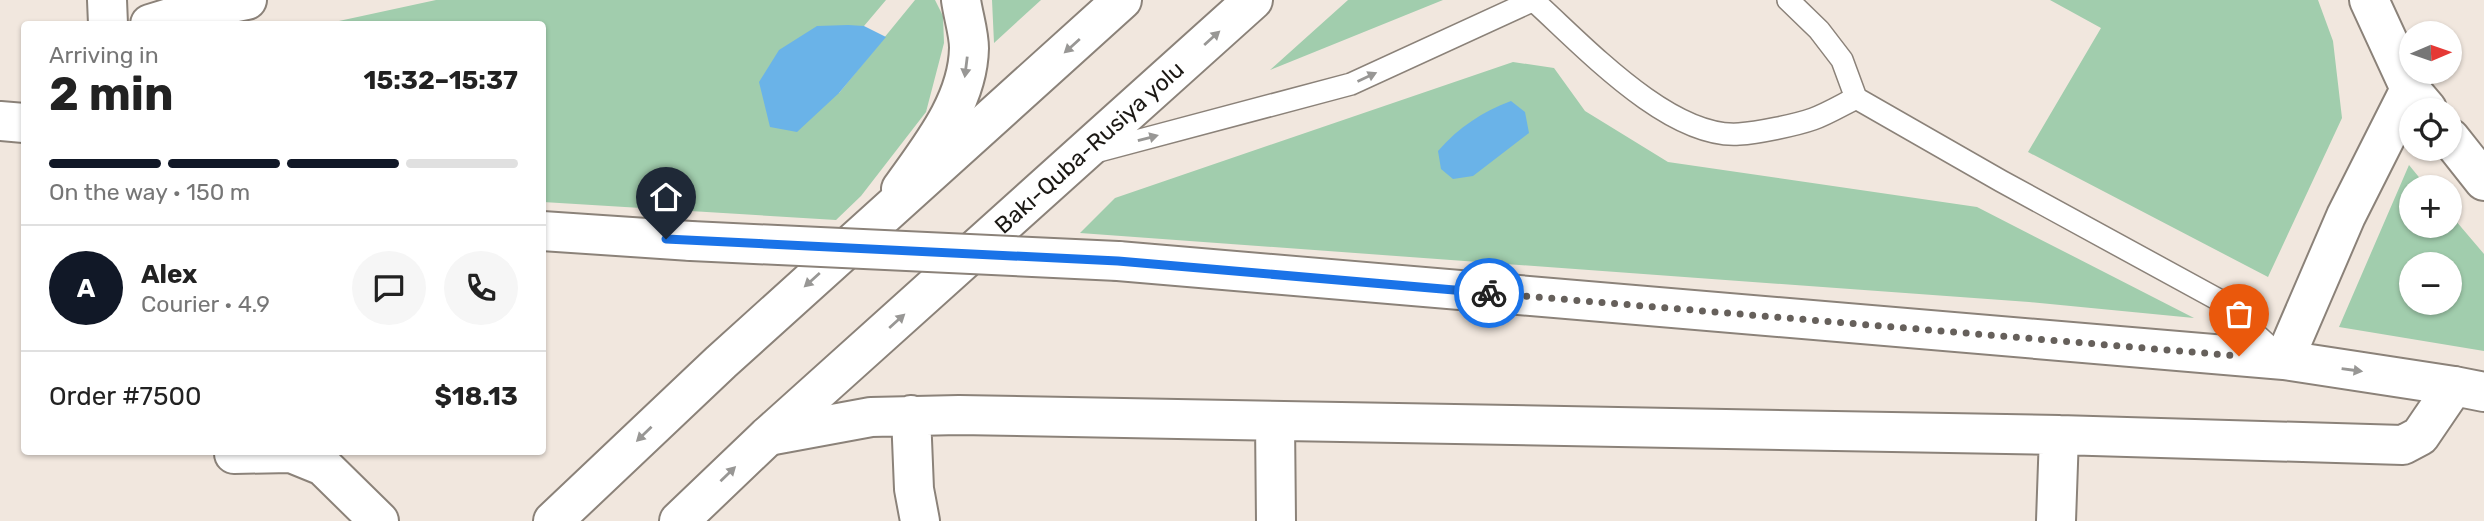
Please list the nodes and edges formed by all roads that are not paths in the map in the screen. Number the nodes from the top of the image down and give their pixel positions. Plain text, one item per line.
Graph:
1 (107, 0) edge
2 (247, 0) edge
3 (961, 0) edge
4 (1122, 0) edge
5 (1253, 0) edge
6 (1534, 0) edge
7 (1788, 0) edge
8 (2369, 0) edge
9 (108, 21) edge
10 (160, 21) edge
11 (1856, 97) junction
12 (2418, 98) edge
13 (0, 121) edge
14 (21, 123) edge
15 (2399, 131) edge
16 (2462, 153) edge
17 (1082, 155) junction
18 (2484, 181) edge
19 (877, 222) junction
20 (546, 231) edge
21 (2284, 360) junction
22 (2469, 389) edge
23 (911, 415) junction
24 (1275, 422) junction
25 (2059, 435) junction
26 (768, 436) junction
27 (296, 455) edge
28 (379, 521) edge
29 (553, 521) edge
30 (679, 521) edge
31 (920, 521) edge
32 (1276, 521) edge
33 (2056, 521) edge

1 - 9 main road
2 - 10 main road
3 -> 19 main road
4 -> 19 main road
17 -> 5 main road, Bakı-Quba-Rusiya yolu
6 - 11 lane
17 -> 6 lane
7 - 11 lane
8 - 12 main road
11 - 21 lane
13 - 14 main road
15 - 21 main road
16 - 18 main road
26 -> 17 main road, Bakı-Quba-Rusiya yolu
19 -> 29 main road
20 - 21 main road, bridge
21 -> 22 main road
22 - 25 main road
23 - 24 main road
23 - 26 main road
23 - 31 main road
24 - 25 main road
24 - 32 main road
25 - 33 main road
30 -> 26 main road, Bakı-Quba-Rusiya yolu
27 - 28 main road

